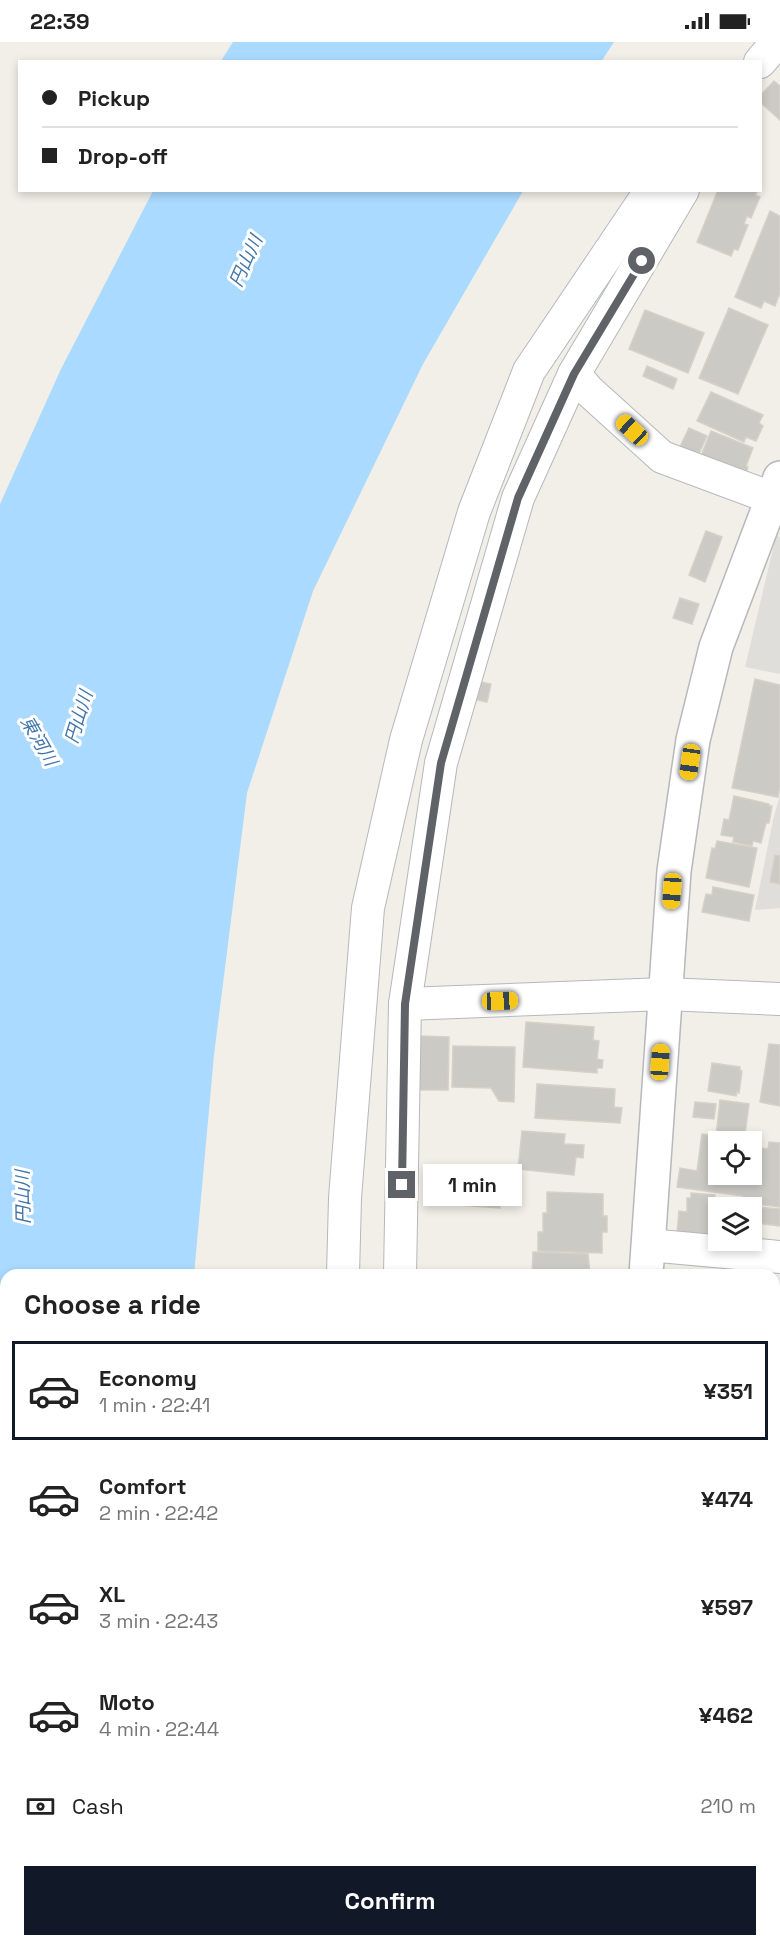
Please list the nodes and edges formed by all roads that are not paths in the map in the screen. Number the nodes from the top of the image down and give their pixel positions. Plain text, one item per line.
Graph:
1 (777, 42) edge
2 (762, 60) edge
3 (650, 192) edge
4 (682, 192) edge
5 (574, 374) junction
6 (776, 488) edge
7 (665, 994) junction
8 (780, 999) edge
9 (405, 1004) junction
10 (780, 1257) edge
11 (647, 1260) edge
12 (343, 1269) edge
13 (400, 1269) edge

1 - 2 street
3 - 12 street
4 - 5 street
5 - 6 street
5 - 9 street
6 - 7 street
7 - 8 street
7 - 9 street
7 - 11 street
9 - 13 street
10 - 11 street

